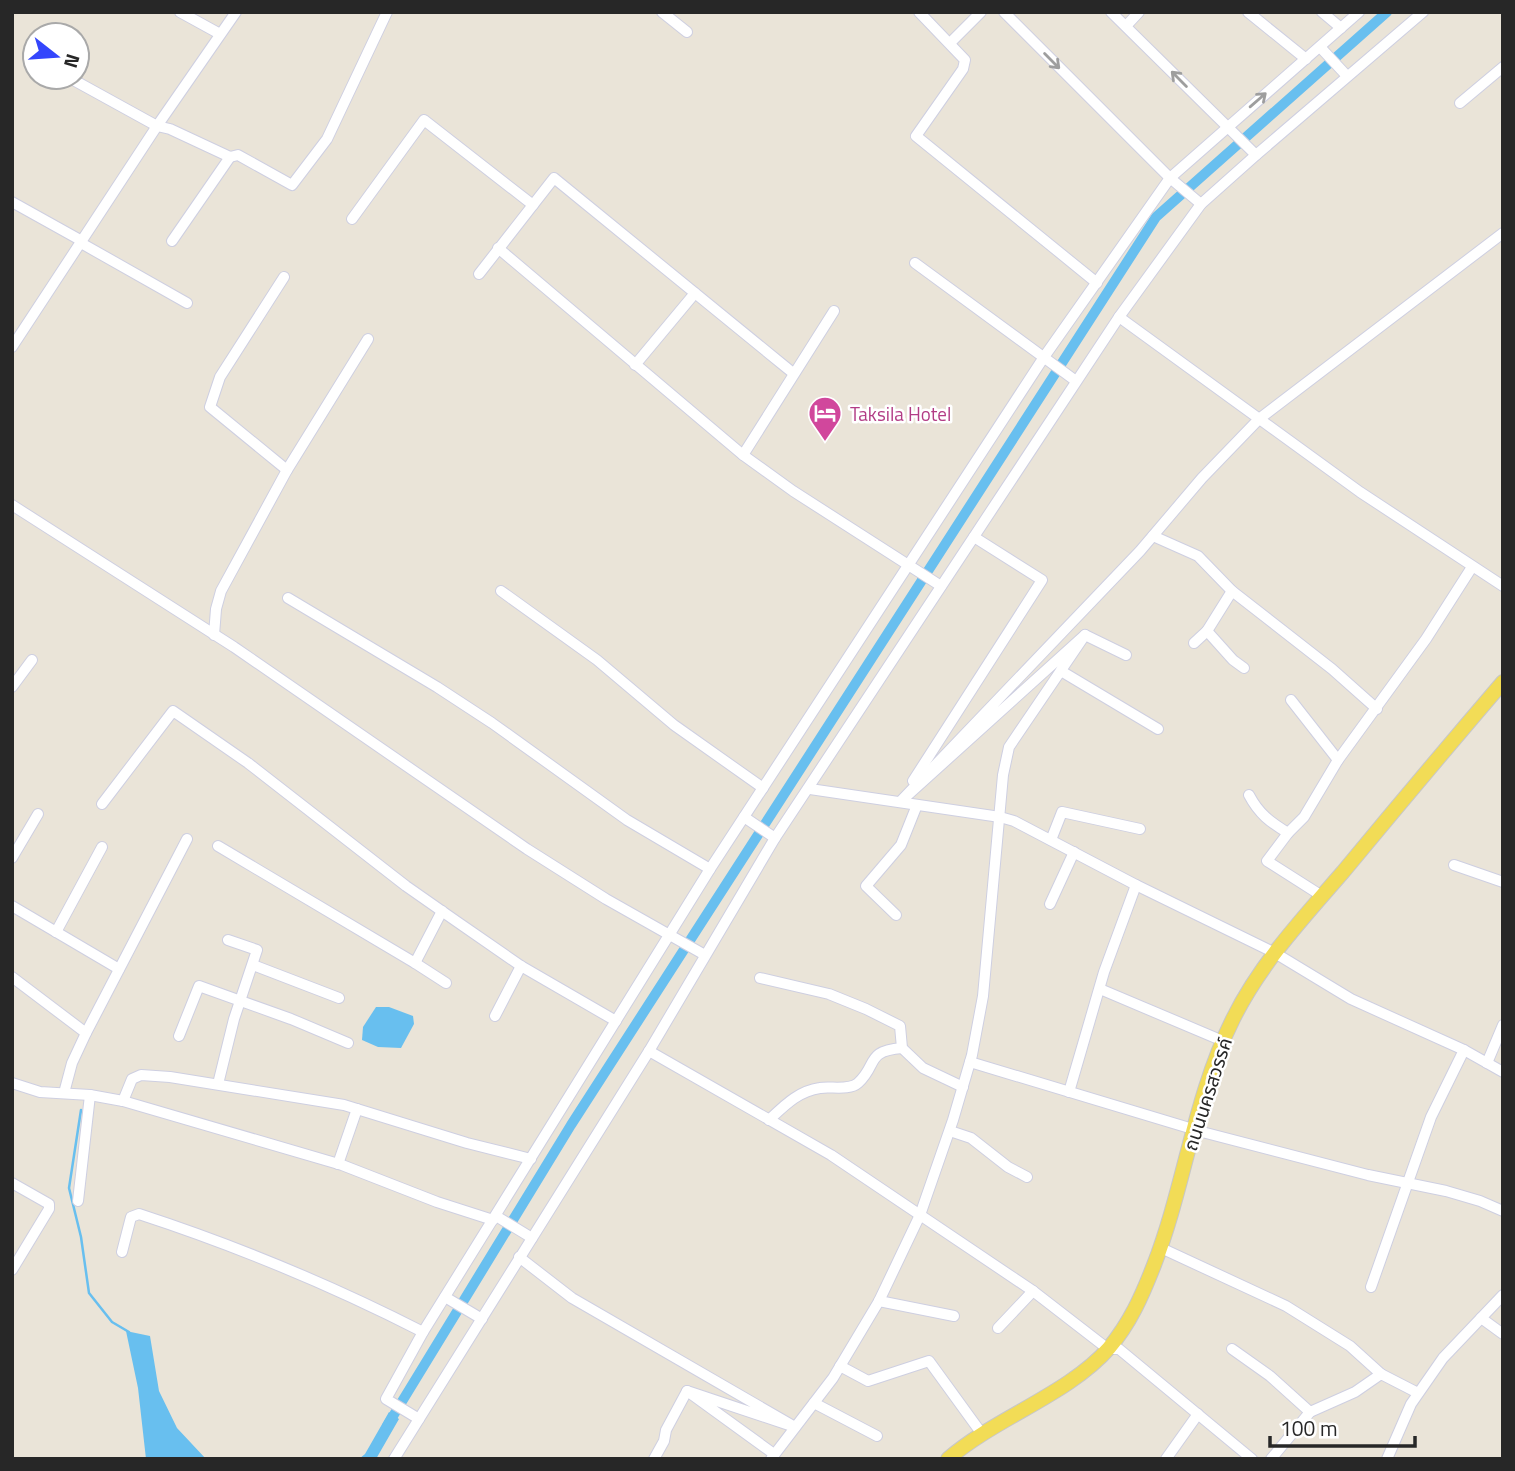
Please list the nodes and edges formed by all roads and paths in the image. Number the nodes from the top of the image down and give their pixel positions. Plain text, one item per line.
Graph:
1 (180, 12) edge
2 (236, 12) edge
3 (387, 12) edge
4 (662, 12) edge
5 (919, 12) edge
6 (981, 12) edge
7 (1004, 12) edge
8 (1111, 12) edge
9 (1139, 12) edge
10 (1248, 12) edge
11 (1322, 12) edge
12 (1359, 12) edge
13 (1423, 12) edge
14 (1126, 26) junction
15 (1341, 28) junction
16 (687, 32) dead end
17 (220, 34) junction
18 (950, 43) junction
19 (1320, 47) junction
20 (1306, 59) junction
21 (1503, 67) edge
22 (1347, 76) junction
23 (91, 90) edge
24 (1460, 103) dead end
25 (157, 126) junction
26 (1227, 127) junction
27 (1256, 155) junction
28 (230, 157) junction
29 (1170, 178) junction
30 (12, 202) edge
31 (1201, 204) junction
32 (533, 205) junction
33 (352, 219) dead end
34 (1503, 233) edge
35 (172, 241) dead end
36 (81, 242) junction
37 (498, 248) junction
38 (915, 263) dead end
39 (479, 274) dead end
40 (284, 277) dead end
41 (1097, 283) junction
42 (695, 293) junction
43 (187, 303) dead end
44 (834, 311) dead end
45 (1119, 317) junction
46 (368, 339) dead end
47 (12, 347) edge
48 (1044, 358) junction
49 (635, 365) junction
50 (793, 373) junction
51 (1076, 381) junction
52 (1259, 419) junction
53 (743, 455) junction
54 (287, 470) junction
55 (12, 505) edge
56 (1153, 536) junction
57 (974, 537) junction
58 (908, 564) junction
59 (1472, 567) junction
60 (942, 586) junction
61 (1503, 586) edge
62 (502, 591) dead end
63 (1232, 591) junction
64 (288, 598) dead end
65 (1207, 631) junction
66 (214, 635) junction
67 (1085, 635) junction
68 (1194, 643) dead end
69 (1126, 655) dead end
70 (33, 660) dead end
71 (1244, 668) dead end
72 (1061, 671) junction
73 (1503, 682) edge
74 (12, 687) edge
75 (1291, 700) dead end
76 (1377, 709) junction
77 (1158, 729) dead end
78 (1338, 761) junction
79 (763, 788) junction
80 (810, 789) junction
81 (1248, 796) dead end
82 (900, 802) junction
83 (102, 804) dead end
84 (917, 804) junction
85 (38, 814) dead end
86 (744, 817) junction
87 (1000, 817) junction
88 (1140, 829) dead end
89 (1288, 833) junction
90 (775, 838) junction
91 (187, 839) dead end
92 (1051, 840) junction
93 (218, 846) dead end
94 (102, 847) dead end
95 (1074, 852) junction
96 (12, 858) edge
97 (1454, 865) dead end
98 (710, 869) junction
99 (1503, 882) edge
100 (1136, 885) junction
101 (1322, 896) junction
102 (1050, 904) dead end
103 (12, 906) edge
104 (442, 911) junction
105 (896, 915) dead end
106 (56, 932) junction
107 (669, 934) junction
108 (228, 940) dead end
109 (1275, 953) junction
110 (705, 955) junction
111 (415, 963) junction
112 (253, 965) junction
113 (520, 966) junction
114 (119, 969) junction
115 (12, 977) edge
116 (760, 978) dead end
117 (446, 983) dead end
118 (1100, 989) junction
119 (339, 998) dead end
120 (242, 1002) junction
121 (495, 1016) dead end
122 (616, 1021) junction
123 (1503, 1025) edge
124 (86, 1033) junction
125 (179, 1036) dead end
126 (1223, 1041) junction
127 (348, 1043) dead end
128 (901, 1048) junction
129 (1464, 1050) junction
130 (649, 1051) junction
131 (970, 1062) junction
132 (1487, 1063) junction
133 (1503, 1072) edge
134 (12, 1083) edge
135 (218, 1084) junction
136 (962, 1087) junction
137 (1069, 1092) junction
138 (64, 1093) junction
139 (90, 1095) junction
140 (123, 1101) junction
141 (357, 1109) junction
142 (769, 1120) junction
143 (1195, 1129) junction
144 (950, 1131) junction
145 (531, 1159) junction
146 (338, 1164) junction
147 (1027, 1177) dead end
148 (12, 1183) edge
149 (1407, 1183) junction
150 (78, 1201) dead end
151 (1503, 1211) edge
152 (920, 1215) junction
153 (495, 1218) junction
154 (532, 1238) junction
155 (1161, 1248) junction
156 (122, 1252) dead end
157 (519, 1257) junction
158 (12, 1270) edge
159 (1371, 1287) dead end
160 (1033, 1291) junction
161 (1503, 1295) edge
162 (445, 1297) junction
163 (879, 1301) junction
164 (954, 1316) dead end
165 (1481, 1318) junction
166 (482, 1319) junction
167 (999, 1328) dead end
168 (423, 1332) junction
169 (1503, 1334) edge
170 (1108, 1349) junction
171 (1232, 1349) dead end
172 (840, 1366) junction
173 (1381, 1374) junction
174 (687, 1391) junction
175 (1418, 1393) junction
176 (814, 1403) junction
177 (1310, 1412) junction
178 (1198, 1414) junction
179 (419, 1419) junction
180 (795, 1427) junction
181 (982, 1434) junction
182 (877, 1436) dead end
183 (773, 1457) edge
184 (394, 1459) edge
185 (654, 1459) edge
186 (948, 1459) edge
187 (1166, 1459) edge
188 (1252, 1459) edge
189 (1271, 1459) edge
190 (1387, 1459) edge

1 - 17 street
2 - 17 street
3 - 28 street
4 - 16 street
5 - 18 street
6 - 18 street
7 -> 29 street
8 - 14 street
9 - 14 street
10 - 20 street
11 - 15 street
12 - 15 street
13 - 22 street
26 -> 14 street
15 - 19 street
17 - 25 street
18 - 41 street
19 - 20 street
19 - 22 street
26 -> 20 street
21 - 24 street
22 - 27 street
23 - 25 street
25 - 28 street
25 - 36 street
26 - 27 street
26 - 29 street
27 - 31 street
28 - 35 street
29 - 31 street
29 - 41 street
30 - 36 street
31 - 45 street
32 - 33 street
32 - 37 street
32 - 42 street
34 - 52 street
36 - 43 street
36 - 47 street
37 - 39 street
37 - 49 street
38 - 48 street
40 - 54 street
41 - 48 street
42 - 49 street
42 - 50 street
44 - 50 street
45 - 51 street
45 - 52 street
46 - 54 street
48 - 51 street
48 - 58 street
49 - 53 street
50 - 53 street
51 - 57 street
52 - 56 street
52 - 59 street
53 - 58 street
54 - 66 street
55 - 66 street
56 - 63 street
56 - 82 street
57 - 60 street
57 - 82 street
58 - 60 street
58 - 79 street
59 - 61 street
59 - 76 street
60 - 80 street
62 - 79 street
63 - 65 street
63 - 76 street
64 - 98 street
65 - 68 street
65 - 71 street
66 - 107 street
67 - 69 street
67 - 72 street
67 - 82 street
70 - 74 street
72 - 77 street
72 - 87 street
73 - 101 main road, ถนนนครสวรรค์
75 - 78 street
76 - 78 street
78 - 89 street
79 - 86 street
80 - 82 street
80 - 90 street
81 - 89 street
82 - 84 street
83 - 104 street
84 - 87 street
84 - 105 street
85 - 96 street
86 - 90 street
86 - 98 street
87 - 92 street
87 - 131 street
88 - 92 street
89 - 101 street
90 - 110 street
91 - 114 street
92 - 95 street
93 - 111 street
94 - 106 street
95 - 100 street
95 - 102 street
97 - 99 street
98 - 107 street
100 - 109 street
100 - 118 street
101 - 109 main road, ถนนนครสวรรค์
103 - 106 street
104 - 111 street
104 - 113 street
106 - 114 street
107 - 110 street
107 - 122 street
108 - 112 street
109 - 126 main road, ถนนนครสวรรค์
109 - 129 street
110 - 130 street
111 - 117 street
112 - 119 street
112 - 120 street
113 - 121 street
113 - 122 street
114 - 124 street
115 - 124 street
116 - 128 street
118 - 126 street
118 - 137 street
120 - 125 street
120 - 127 street
120 - 135 street
122 - 145 street
123 - 132 street
124 - 138 street
126 - 143 main road, ถนนนครสวรรค์
128 - 136 street
128 - 142 street
129 - 132 street
129 - 149 street
130 - 142 street
130 - 154 street
131 - 136 street
131 - 137 street
132 - 133 street
134 - 138 street
135 - 140 street
135 - 141 street
136 - 144 street
137 - 143 street
138 - 139 street
139 - 140 street
139 - 150 street
140 - 146 street
141 - 145 street
141 - 146 street
142 - 152 street
143 - 149 street
143 - 155 main road, ถนนนครสวรรค์
144 - 147 street
144 - 152 street
145 - 153 street
146 - 153 street
148 - 158 street
149 - 151 street
149 - 159 street
152 - 160 street
152 - 163 street
153 - 154 street
153 - 162 street
154 - 157 street
155 - 170 main road, ถนนนครสวรรค์
155 - 173 street
156 - 168 street
157 - 166 street
157 - 180 street
160 - 167 street
160 - 170 street
161 - 165 street
162 - 166 street
162 - 168 street
163 - 164 street
163 - 172 street
165 - 169 street
165 - 175 street
166 - 179 street
168 - 179 street
170 - 178 street
170 - 181 main road, ถนนนครสวรรค์
171 - 177 street
172 - 176 street
172 - 181 street
173 - 175 street
173 - 177 street
174 - 180 street
174 - 183 street
174 - 185 street
175 - 190 street
176 - 180 street
176 - 182 street
177 - 189 street
178 - 187 street
178 - 188 street
179 - 184 street
180 - 183 street
181 - 186 main road, ถนนนครสวรรค์

